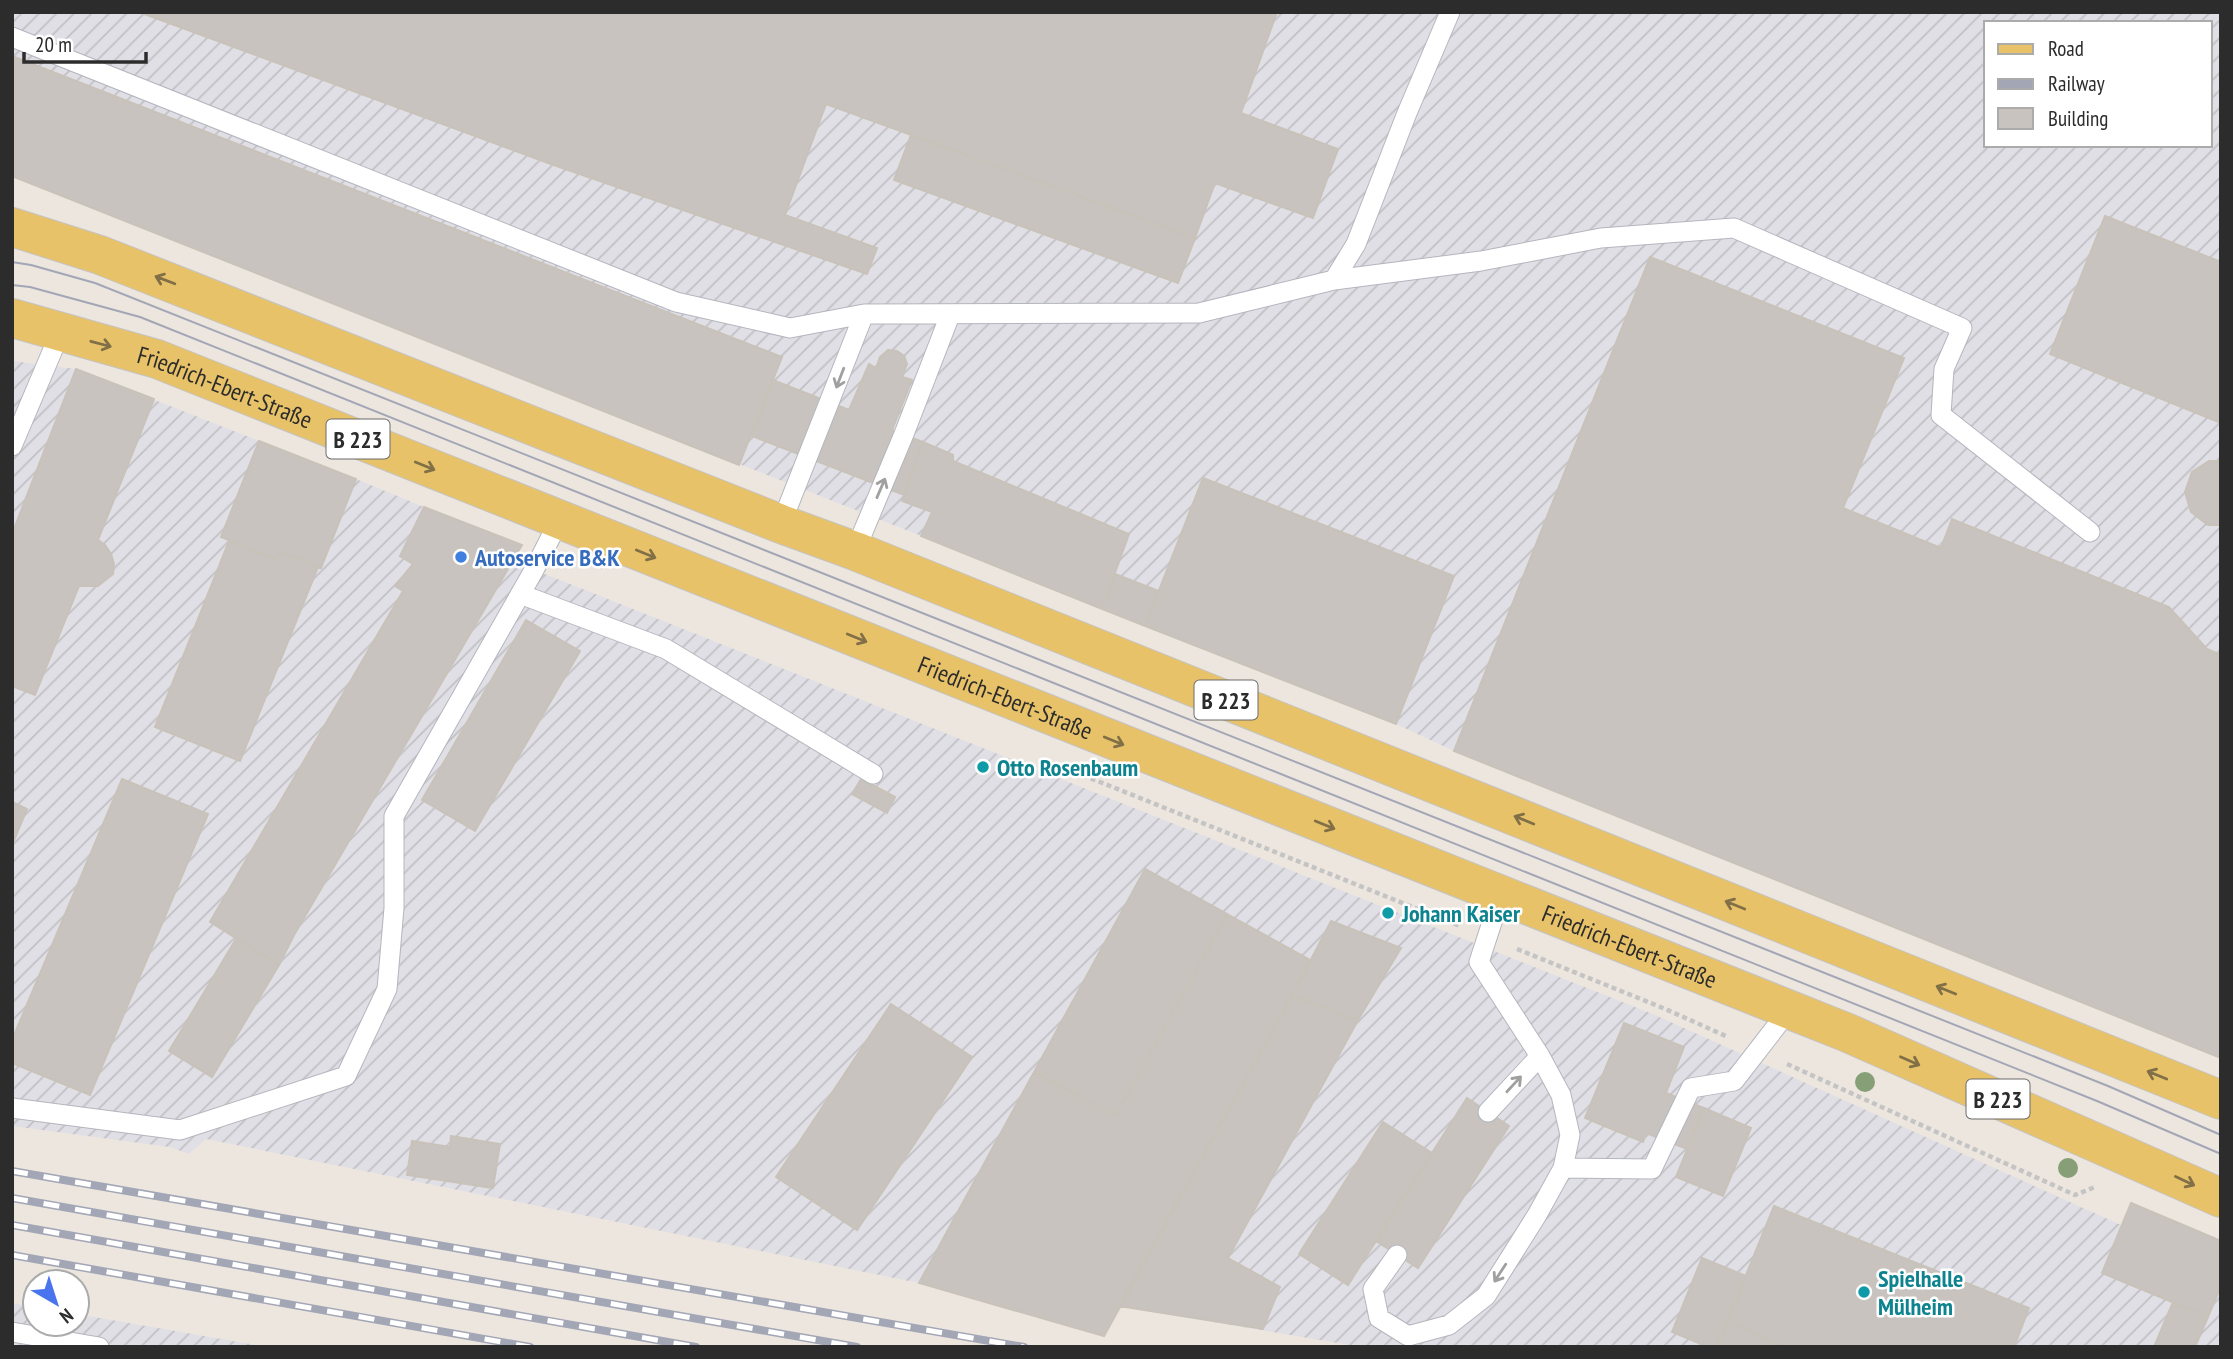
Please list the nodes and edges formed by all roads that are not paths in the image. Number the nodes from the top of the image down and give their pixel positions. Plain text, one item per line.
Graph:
1 (1450, 12) edge
2 (12, 37) edge
3 (12, 227) edge
4 (1334, 280) junction
5 (864, 314) junction
6 (950, 315) junction
7 (12, 318) edge
8 (60, 332) junction
9 (12, 446) edge
10 (560, 519) junction
11 (781, 524) junction
12 (2090, 533) dead end
13 (855, 551) junction
14 (520, 594) junction
15 (873, 774) dead end
16 (1501, 895) junction
17 (1789, 1010) junction
18 (1540, 1056) junction
19 (2221, 1100) edge
20 (12, 1108) edge
21 (1488, 1112) dead end
22 (1563, 1168) junction
23 (2221, 1198) edge
24 (1397, 1255) dead end
25 (12, 1332) edge
26 (99, 1347) edge

1 - 4 lane
2 - 5 lane
11 -> 3 main road, B 223
4 - 6 lane
4 - 12 lane
5 - 6 lane
5 -> 11 lane
13 -> 6 lane
7 - 8 main road, Friedrich-Ebert-Straße / B 223
8 - 9 lane
8 -> 10 main road, Friedrich-Ebert-Straße / B 223
10 - 14 lane
10 -> 16 main road, Friedrich-Ebert-Straße / B 223
11 - 13 main road, B 223
19 -> 13 main road, B 223
14 - 15 lane
14 - 20 lane
16 - 17 main road, Friedrich-Ebert-Straße / B 223
16 - 18 lane
17 - 22 lane
17 -> 23 main road, Friedrich-Ebert-Straße / B 223
21 -> 18 lane
18 - 22 lane
22 -> 24 lane
25 - 26 lane

